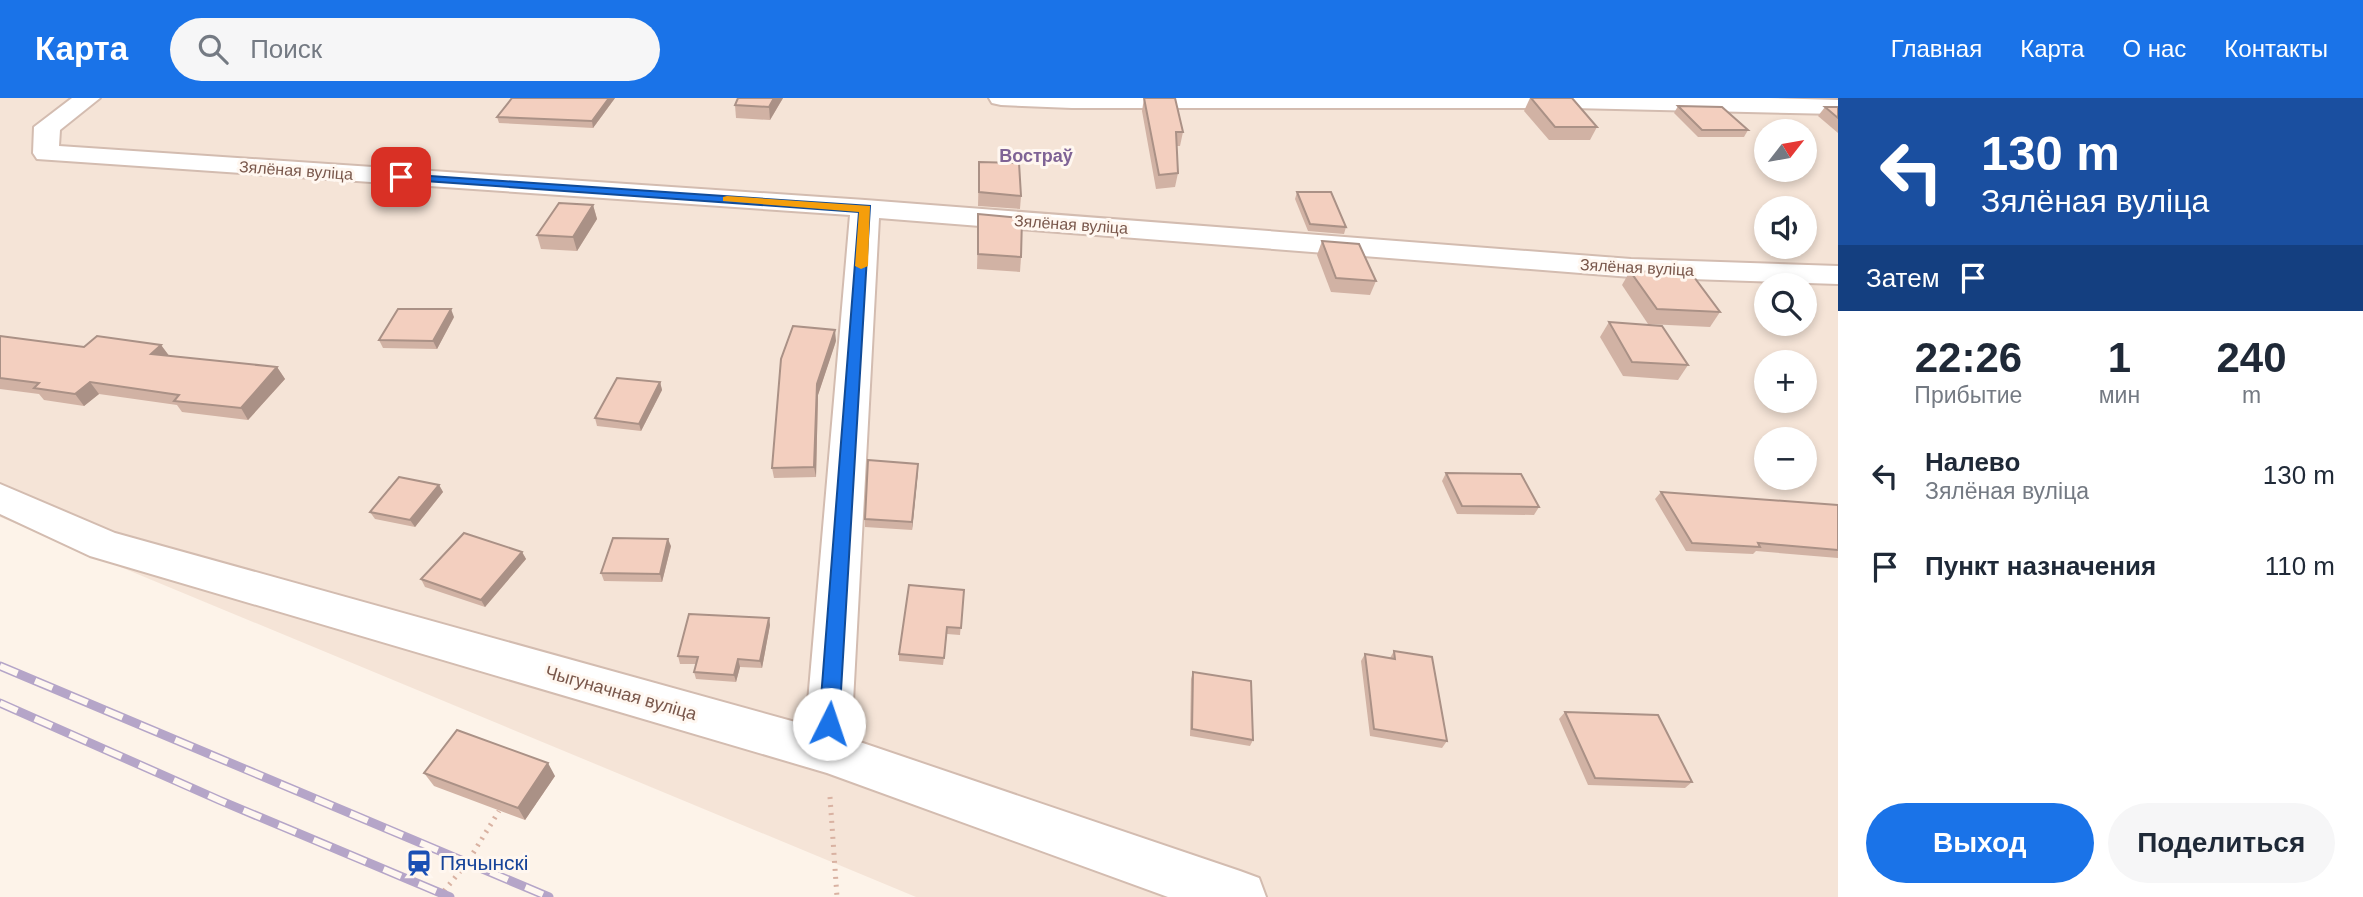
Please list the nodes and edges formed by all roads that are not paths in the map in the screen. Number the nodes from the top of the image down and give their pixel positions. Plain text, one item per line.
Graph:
1 (89, 98) edge
2 (1002, 98) edge
3 (1838, 107) edge
4 (866, 208) junction
5 (1838, 275) edge
6 (0, 498) edge
7 (827, 752) junction
8 (1240, 897) edge

1 - 4 street, Зялёная вуліца
2 - 3 street
4 - 5 street, Зялёная вуліца
4 - 7 street
6 - 7 street, Чыгуначная вуліца
7 - 8 street, Чыгуначная вуліца

